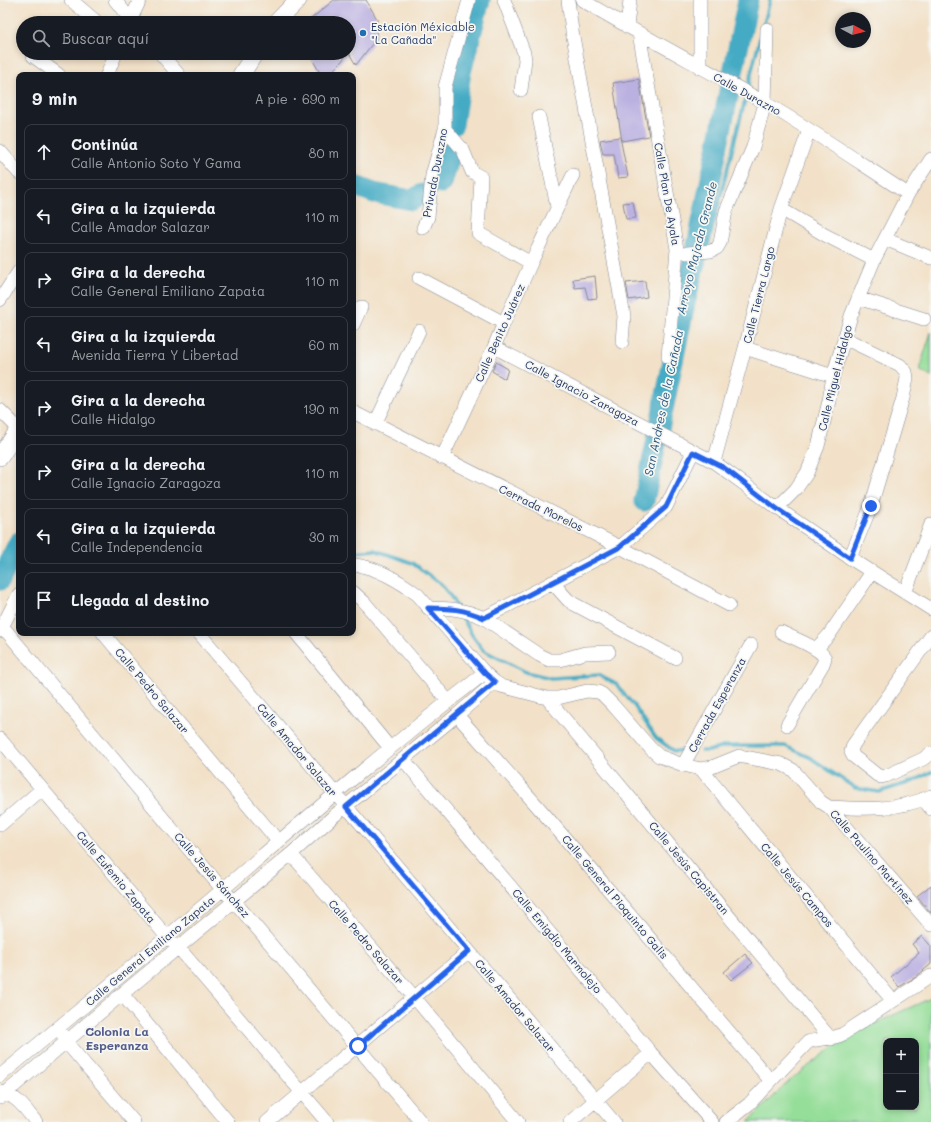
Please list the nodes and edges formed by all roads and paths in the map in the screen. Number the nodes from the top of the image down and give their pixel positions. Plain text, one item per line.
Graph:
1 (71, 0) edge
2 (115, 0) edge
3 (140, 0) edge
4 (298, 0) edge
5 (468, 0) edge
6 (504, 0) edge
7 (568, 0) edge
8 (582, 0) edge
9 (630, 0) edge
10 (700, 0) edge
11 (90, 16) edge
12 (127, 16) edge
13 (133, 16) edge
14 (283, 16) edge
15 (627, 27) junction
16 (767, 29) dead end
17 (639, 33) junction
18 (38, 60) edge
19 (113, 60) edge
20 (166, 60) edge
21 (251, 60) edge
22 (700, 68) junction
23 (55, 72) edge
24 (107, 72) edge
25 (176, 72) edge
26 (243, 72) edge
27 (521, 90) dead end
28 (765, 103) junction
29 (539, 118) dead end
30 (445, 129) junction
31 (809, 130) junction
32 (0, 151) edge
33 (931, 159) edge
34 (16, 170) edge
35 (573, 175) dead end
36 (908, 194) junction
37 (557, 207) junction
38 (781, 209) junction
39 (423, 228) dead end
40 (885, 239) junction
41 (687, 253) dead end
42 (931, 258) edge
43 (874, 260) junction
44 (531, 263) junction
45 (16, 276) edge
46 (419, 278) dead end
47 (858, 298) junction
48 (0, 300) edge
49 (361, 307) dead end
50 (356, 318) edge
51 (924, 319) dead end
52 (504, 323) junction
53 (419, 331) dead end
54 (844, 338) junction
55 (622, 342) dead end
56 (494, 347) junction
57 (746, 348) junction
58 (668, 357) dead end
59 (833, 376) junction
60 (0, 410) edge
61 (356, 414) edge
62 (375, 424) junction
63 (16, 426) edge
64 (16, 433) edge
65 (693, 452) junction
66 (0, 457) edge
67 (442, 458) junction
68 (714, 462) junction
69 (776, 508) junction
70 (931, 524) edge
71 (620, 547) junction
72 (850, 558) junction
73 (356, 565) edge
74 (872, 572) junction
75 (552, 582) junction
76 (906, 593) junction
77 (356, 595) edge
78 (16, 600) edge
79 (729, 605) dead end
80 (428, 608) junction
81 (931, 609) edge
82 (484, 618) junction
83 (1, 629) edge
84 (781, 632) dead end
85 (107, 636) edge
86 (202, 636) edge
87 (298, 636) edge
88 (931, 636) edge
89 (751, 645) dead end
90 (816, 649) junction
91 (609, 652) dead end
92 (675, 658) dead end
93 (485, 673) junction
94 (495, 682) junction
95 (547, 698) junction
96 (448, 701) junction
97 (457, 715) junction
98 (787, 725) dead end
99 (0, 739) edge
100 (390, 748) junction
101 (931, 753) edge
102 (404, 758) junction
103 (683, 765) junction
104 (701, 769) junction
105 (42, 789) junction
106 (334, 794) junction
107 (928, 801) edge
108 (346, 807) junction
109 (829, 807) junction
110 (0, 824) edge
111 (278, 841) junction
112 (291, 854) junction
113 (223, 890) junction
114 (234, 901) junction
115 (931, 925) edge
116 (167, 937) junction
117 (178, 947) junction
118 (469, 951) junction
119 (931, 976) edge
120 (122, 994) junction
121 (415, 998) junction
122 (893, 1000) junction
123 (59, 1027) junction
124 (831, 1039) junction
125 (66, 1042) junction
126 (358, 1046) junction
127 (651, 1053) junction
128 (0, 1076) edge
129 (770, 1080) junction
130 (302, 1093) junction
131 (2, 1094) edge
132 (595, 1100) junction
133 (36, 1122) edge
134 (134, 1122) edge
135 (228, 1122) edge
136 (267, 1122) edge
137 (327, 1122) edge
138 (421, 1122) edge
139 (518, 1122) edge
140 (570, 1122) edge
141 (614, 1122) edge
142 (712, 1122) edge
143 (726, 1122) edge

1 - 11 street
2 - 12 street
3 - 13 street
4 - 14 street
5 - 30 street, Privada Durazno
6 - 27 street
7 - 55 street
8 - 15 street, Calle Durazno
9 - 15 street
10 - 22 street
15 - 17 street, Calle Durazno
16 - 28 street
17 - 22 street, Calle Durazno
17 - 58 street, Calle Plan De Ayala
18 - 23 street
19 - 24 street
20 - 25 street
21 - 26 street
22 - 28 street, Calle Durazno
28 - 31 street, Calle Durazno
28 - 41 street
29 - 37 street
30 - 39 street, Privada Durazno
30 - 44 street
31 - 36 street, Calle Durazno
31 - 38 street, Calle Tierra Largo
32 - 34 street
33 - 36 street, Calle Miguel Hidalgo
35 - 37 street, Calle Benito Juárez
36 - 40 street, Calle Miguel Hidalgo
37 - 44 street, Calle Benito Juárez
38 - 43 street
38 - 57 street, Calle Tierra Largo
40 - 42 street
40 - 43 street, Calle Miguel Hidalgo
43 - 47 street, Calle Miguel Hidalgo
44 - 52 street, Calle Benito Juárez
45 - 48 street
46 - 52 street
47 - 51 street
47 - 54 street, Calle Miguel Hidalgo
49 - 50 street
52 - 56 street, Calle Benito Juárez
53 - 62 street
54 - 59 street, Calle Miguel Hidalgo
54 - 72 street
56 - 65 street, Calle Ignacio Zaragoza
56 - 67 street, Calle Benito Juárez
57 - 59 street
57 - 68 street, Calle Tierra Largo
59 - 69 street, Calle Miguel Hidalgo
60 - 63 street
61 - 62 street, Cerrada Morelos
62 - 67 street, Cerrada Morelos
64 - 66 street
65 - 68 street, Calle Ignacio Zaragoza
65 - 71 street
67 - 71 street, Cerrada Morelos
68 - 69 street, Calle Ignacio Zaragoza
69 - 72 street, Calle Ignacio Zaragoza
70 - 76 street
71 - 75 street
71 - 79 street, Cerrada Morelos
72 - 74 street, Calle Ignacio Zaragoza
73 - 80 street
74 - 76 street, Calle Ignacio Zaragoza
74 - 90 street
75 - 82 street
75 - 92 street
76 - 81 street, Calle Ignacio Zaragoza
77 - 96 street
78 - 83 street
80 - 82 street
80 - 93 street
82 - 91 street
83 - 113 street, Calle Jesús Sánchez
84 - 90 street
85 - 111 street, Calle Pedro Salazar
86 - 106 street, Calle Amador Salazar
87 - 100 street
88 - 101 street
89 - 103 street, Cerrada Esperanza
90 - 98 street
93 - 94 street
93 - 96 street, Calle General Emiliano Zapata
94 - 95 street
94 - 97 street, Calle General Emiliano Zapata
95 - 103 street
95 - 124 street, Calle Jesús Capistran
96 - 100 street, Calle General Emiliano Zapata
97 - 102 street, Calle General Emiliano Zapata
97 - 129 street, Calle General Pioquinto Galis
99 - 105 street, Calle Eufemio Zapata
100 - 106 street, Calle General Emiliano Zapata
102 - 108 street, Calle General Emiliano Zapata
102 - 127 street, Calle Emigdio Marmolejo
103 - 104 street
104 - 109 street, Calle Paulino Martínez
104 - 122 street, Calle Jesús Campos
105 - 110 street
105 - 116 street, Calle Eufemio Zapata
106 - 108 street, Calle Amador Salazar
106 - 111 street, Calle General Emiliano Zapata
107 - 109 street
108 - 112 street, Calle General Emiliano Zapata
108 - 118 street, Calle Amador Salazar
109 - 115 street, Calle Paulino Martínez
111 - 113 street, Calle General Emiliano Zapata
112 - 114 street, Calle General Emiliano Zapata
112 - 121 street, Calle Pedro Salazar
113 - 114 street, Calle Jesús Sánchez
113 - 116 street, Calle General Emiliano Zapata
114 - 117 street, Calle General Emiliano Zapata
114 - 126 street, Calle Jesús Sánchez
116 - 117 street, Calle Eufemio Zapata
116 - 123 street, Calle General Emiliano Zapata
117 - 120 street, Calle General Emiliano Zapata
117 - 130 street, Calle Eufemio Zapata
118 - 121 street
118 - 132 street, Calle Amador Salazar
119 - 122 street
120 - 125 street, Calle General Emiliano Zapata
120 - 135 street
121 - 126 street
121 - 139 street, Calle Pedro Salazar
122 - 124 street
123 - 125 street
123 - 128 street, Calle General Emiliano Zapata
124 - 129 street
125 - 131 street, Calle General Emiliano Zapata
125 - 134 street
126 - 130 street
126 - 138 street, Calle Jesús Sánchez
127 - 132 street
127 - 142 street, Calle Emigdio Marmolejo
129 - 143 street
130 - 136 street
130 - 137 street, Calle Eufemio Zapata
131 - 133 street
132 - 140 street
132 - 141 street, Calle Amador Salazar

